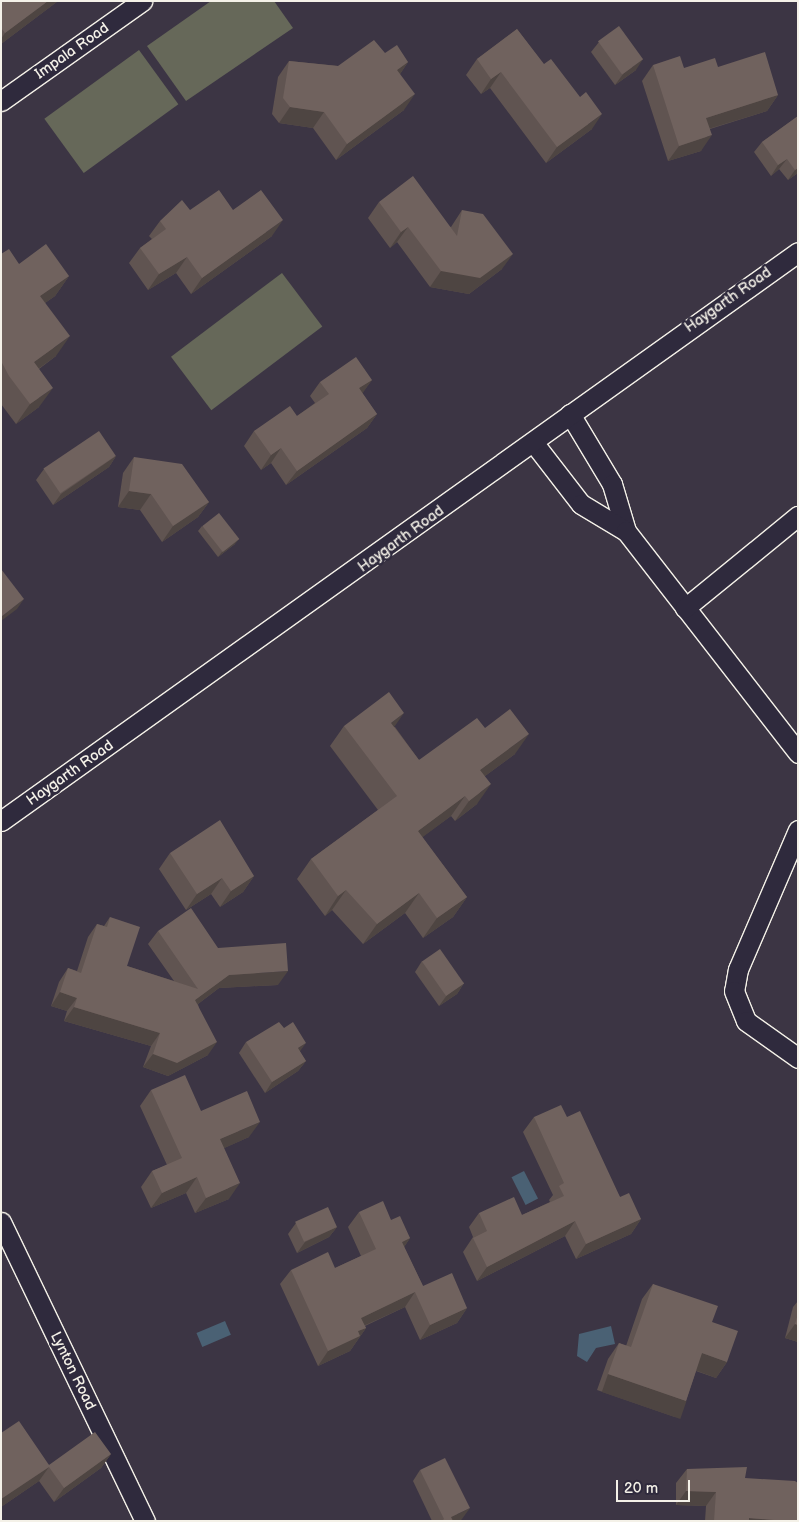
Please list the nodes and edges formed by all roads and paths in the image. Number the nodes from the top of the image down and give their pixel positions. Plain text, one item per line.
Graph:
1 (142, 1) edge
2 (1, 101) edge
3 (798, 252) edge
4 (570, 414) junction
5 (533, 442) junction
6 (798, 516) edge
7 (626, 531) junction
8 (685, 608) junction
9 (798, 753) edge
10 (1, 822) edge
11 (798, 830) edge
12 (798, 1058) edge
13 (1, 1222) edge
14 (145, 1521) edge

1 - 2 street, Impala Road
3 - 4 street, Haygarth Road
4 - 5 street, Haygarth Road
4 - 7 street
5 - 7 street
5 - 10 street, Haygarth Road
6 - 8 street
7 - 8 street
8 - 9 street
11 - 12 street
13 - 14 street, Lynton Road

